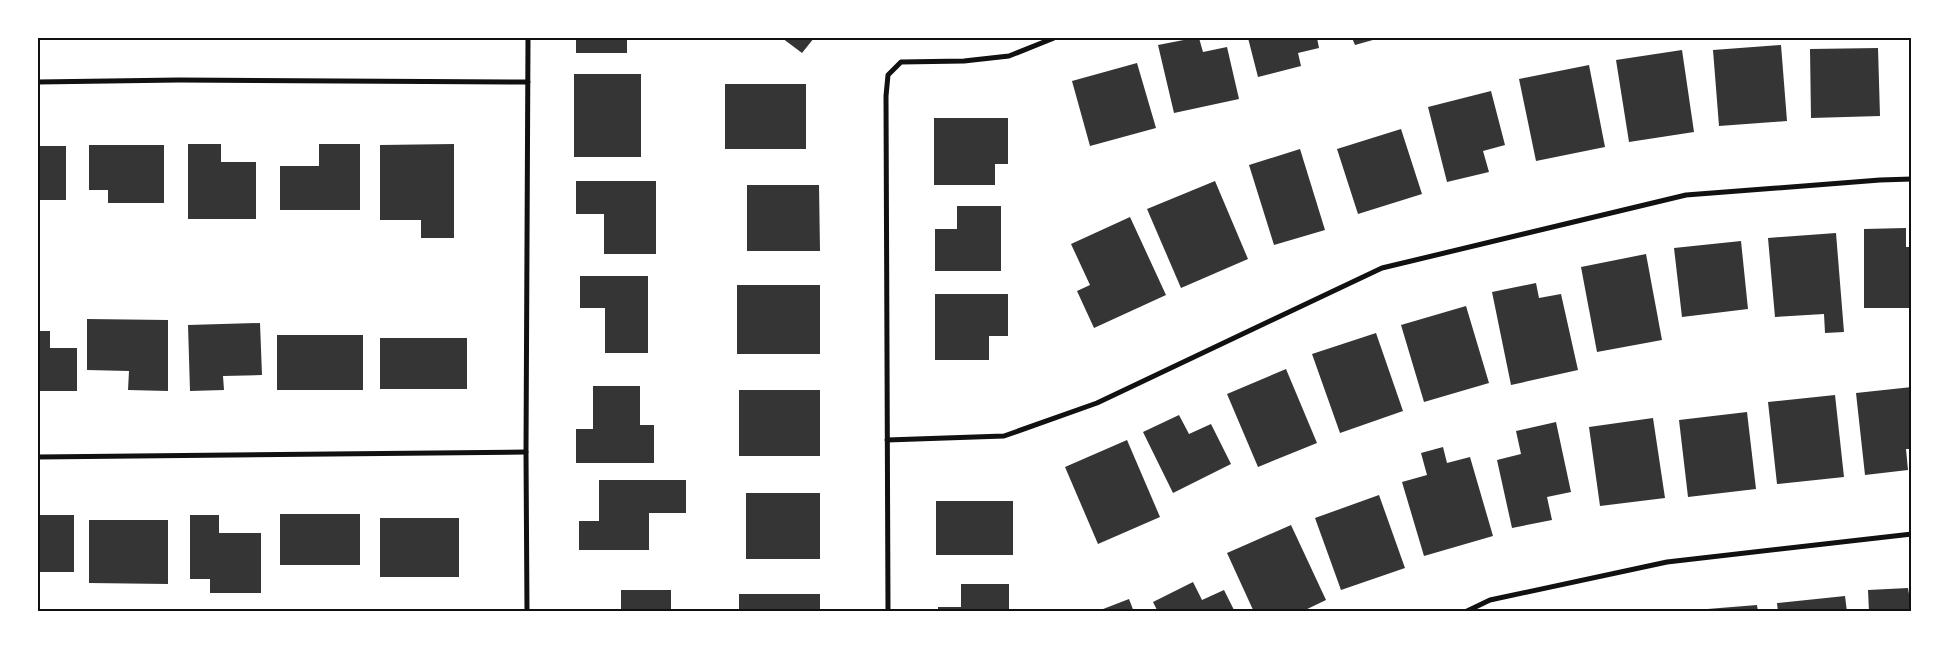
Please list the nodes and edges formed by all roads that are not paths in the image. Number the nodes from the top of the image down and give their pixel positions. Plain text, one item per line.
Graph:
1 (528, 38) edge
2 (1054, 38) edge
3 (38, 82) edge
4 (528, 82) junction
5 (1912, 179) edge
6 (887, 440) junction
7 (526, 452) junction
8 (38, 457) edge
9 (1912, 534) edge
10 (527, 612) edge
11 (888, 612) edge
12 (1466, 612) edge

1 - 4 street
2 - 6 street
3 - 4 street
4 - 7 street
5 - 6 street
6 - 11 street
7 - 8 street
7 - 10 street
9 - 12 street

